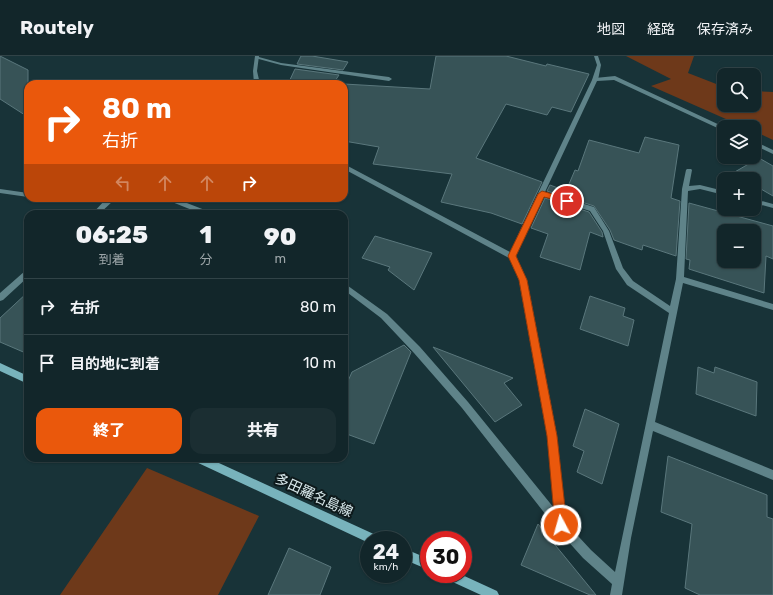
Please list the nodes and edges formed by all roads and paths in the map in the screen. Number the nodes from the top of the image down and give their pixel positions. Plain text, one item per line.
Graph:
1 (596, 56) edge
2 (257, 57) edge
3 (389, 79) dead end
4 (256, 80) edge
5 (595, 80) junction
6 (717, 126) edge
7 (761, 146) edge
8 (773, 152) edge
9 (348, 168) edge
10 (689, 170) dead end
11 (685, 189) junction
12 (0, 191) edge
13 (717, 192) edge
14 (24, 194) edge
15 (542, 194) junction
16 (108, 202) edge
17 (178, 202) edge
18 (761, 203) edge
19 (773, 206) edge
20 (99, 210) edge
21 (198, 210) edge
22 (512, 256) junction
23 (24, 277) edge
24 (680, 279) junction
25 (348, 289) edge
26 (0, 298) edge
27 (773, 307) edge
28 (673, 312) junction
29 (0, 367) edge
30 (24, 378) edge
31 (650, 425) junction
32 (206, 462) edge
33 (773, 475) edge
34 (561, 525) junction
35 (360, 534) edge
36 (618, 582) junction
37 (467, 583) edge
38 (493, 595) edge
39 (616, 595) edge

1 - 5 street
2 - 3 street
2 - 4 street
5 - 6 street
5 - 15 street
7 - 8 street
9 - 22 street
10 - 11 street
11 - 13 street
11 - 24 street
12 - 14 street
15 - 22 street
15 - 28 street
16 - 20 street
17 - 21 street
18 - 19 street
22 - 34 street
23 - 26 street
24 - 27 street
24 - 28 street
25 - 34 street
28 - 31 street
29 - 30 main road
31 - 33 street
31 - 36 street
32 - 35 main road, 多田羅名島線
34 - 36 street
36 - 39 street
37 - 38 main road

